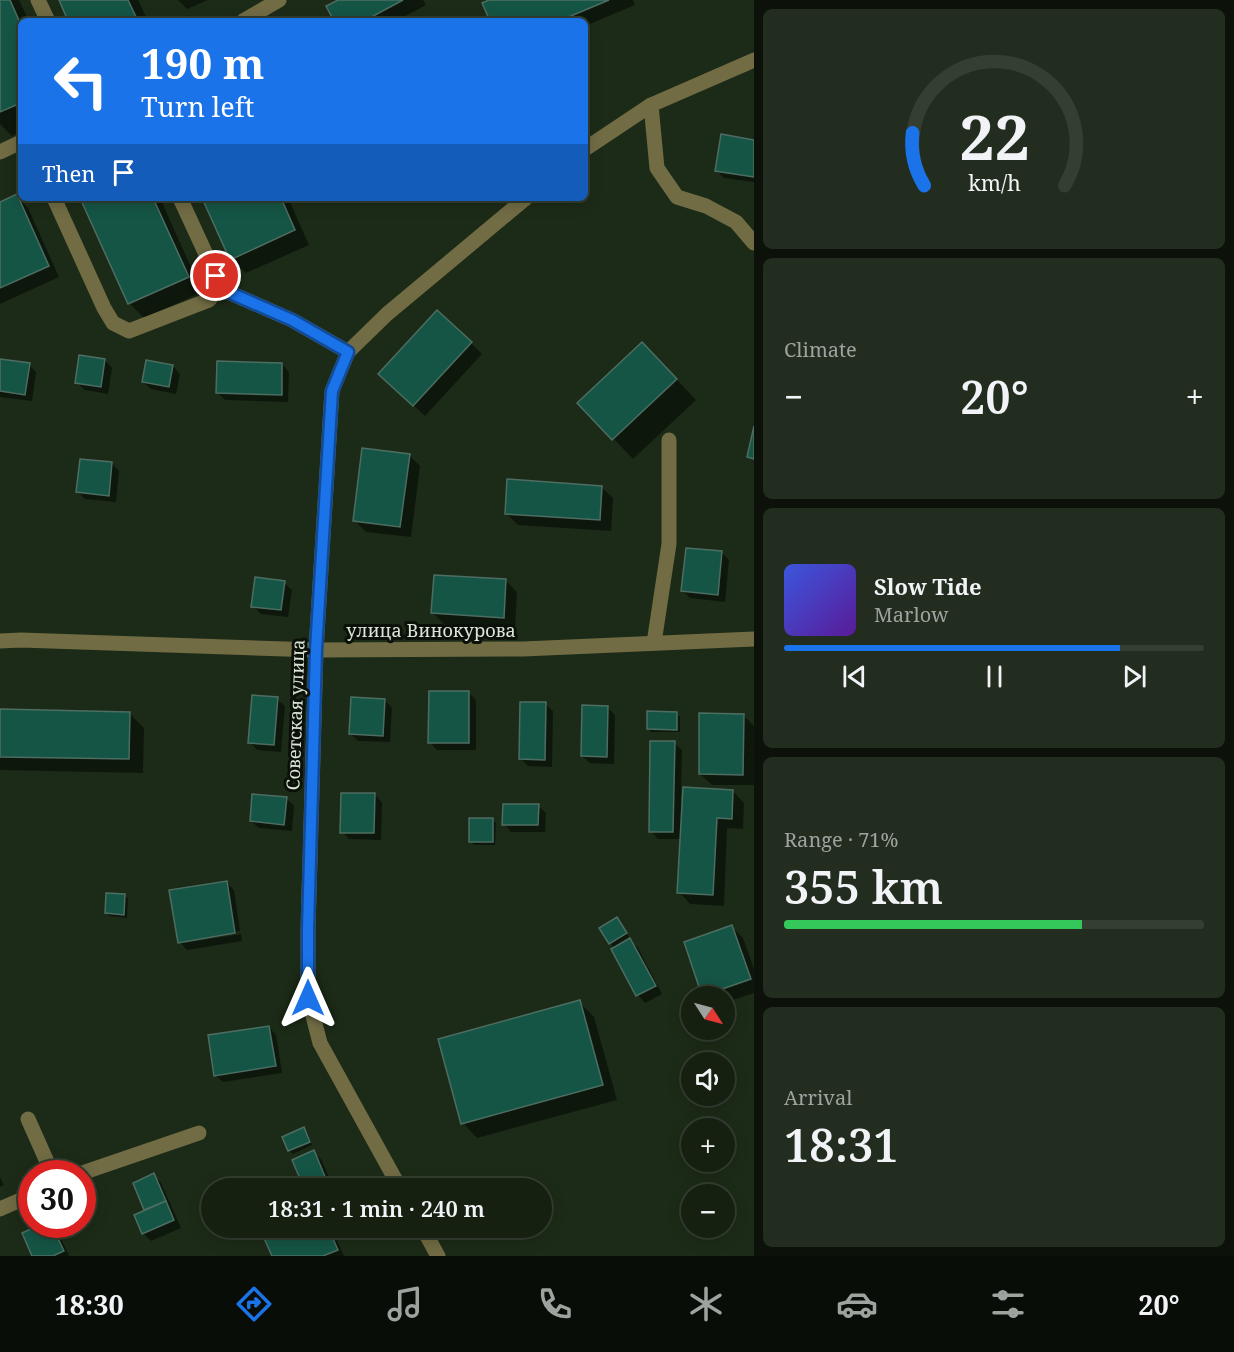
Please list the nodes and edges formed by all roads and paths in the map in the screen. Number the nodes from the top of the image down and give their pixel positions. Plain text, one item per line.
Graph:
1 (38, 0) edge
2 (279, 0) edge
3 (47, 18) edge
4 (248, 18) edge
5 (754, 60) edge
6 (651, 105) junction
7 (18, 143) edge
8 (588, 147) edge
9 (0, 152) edge
10 (55, 201) edge
11 (181, 201) edge
12 (522, 201) edge
13 (754, 243) edge
14 (219, 288) junction
15 (348, 352) junction
16 (669, 440) dead end
17 (754, 639) edge
18 (0, 641) edge
19 (654, 643) junction
20 (316, 650) junction
21 (27, 1119) dead end
22 (199, 1133) dead end
23 (46, 1160) edge
24 (96, 1168) edge
25 (394, 1178) edge
26 (18, 1201) edge
27 (0, 1209) edge
28 (428, 1238) edge
29 (438, 1256) edge

1 - 3 street
2 - 4 street
5 - 6 street
6 - 8 street
6 - 13 street
7 - 9 street
10 - 14 street
11 - 14 street
12 - 15 street, Советская улица
14 - 15 street
15 - 20 street, Советская улица
16 - 19 street
17 - 19 street, улица Винокурова
18 - 20 street, улица Винокурова
19 - 20 street, улица Винокурова
20 - 25 street, Советская улица
21 - 23 street
22 - 24 street
26 - 27 street
28 - 29 street

